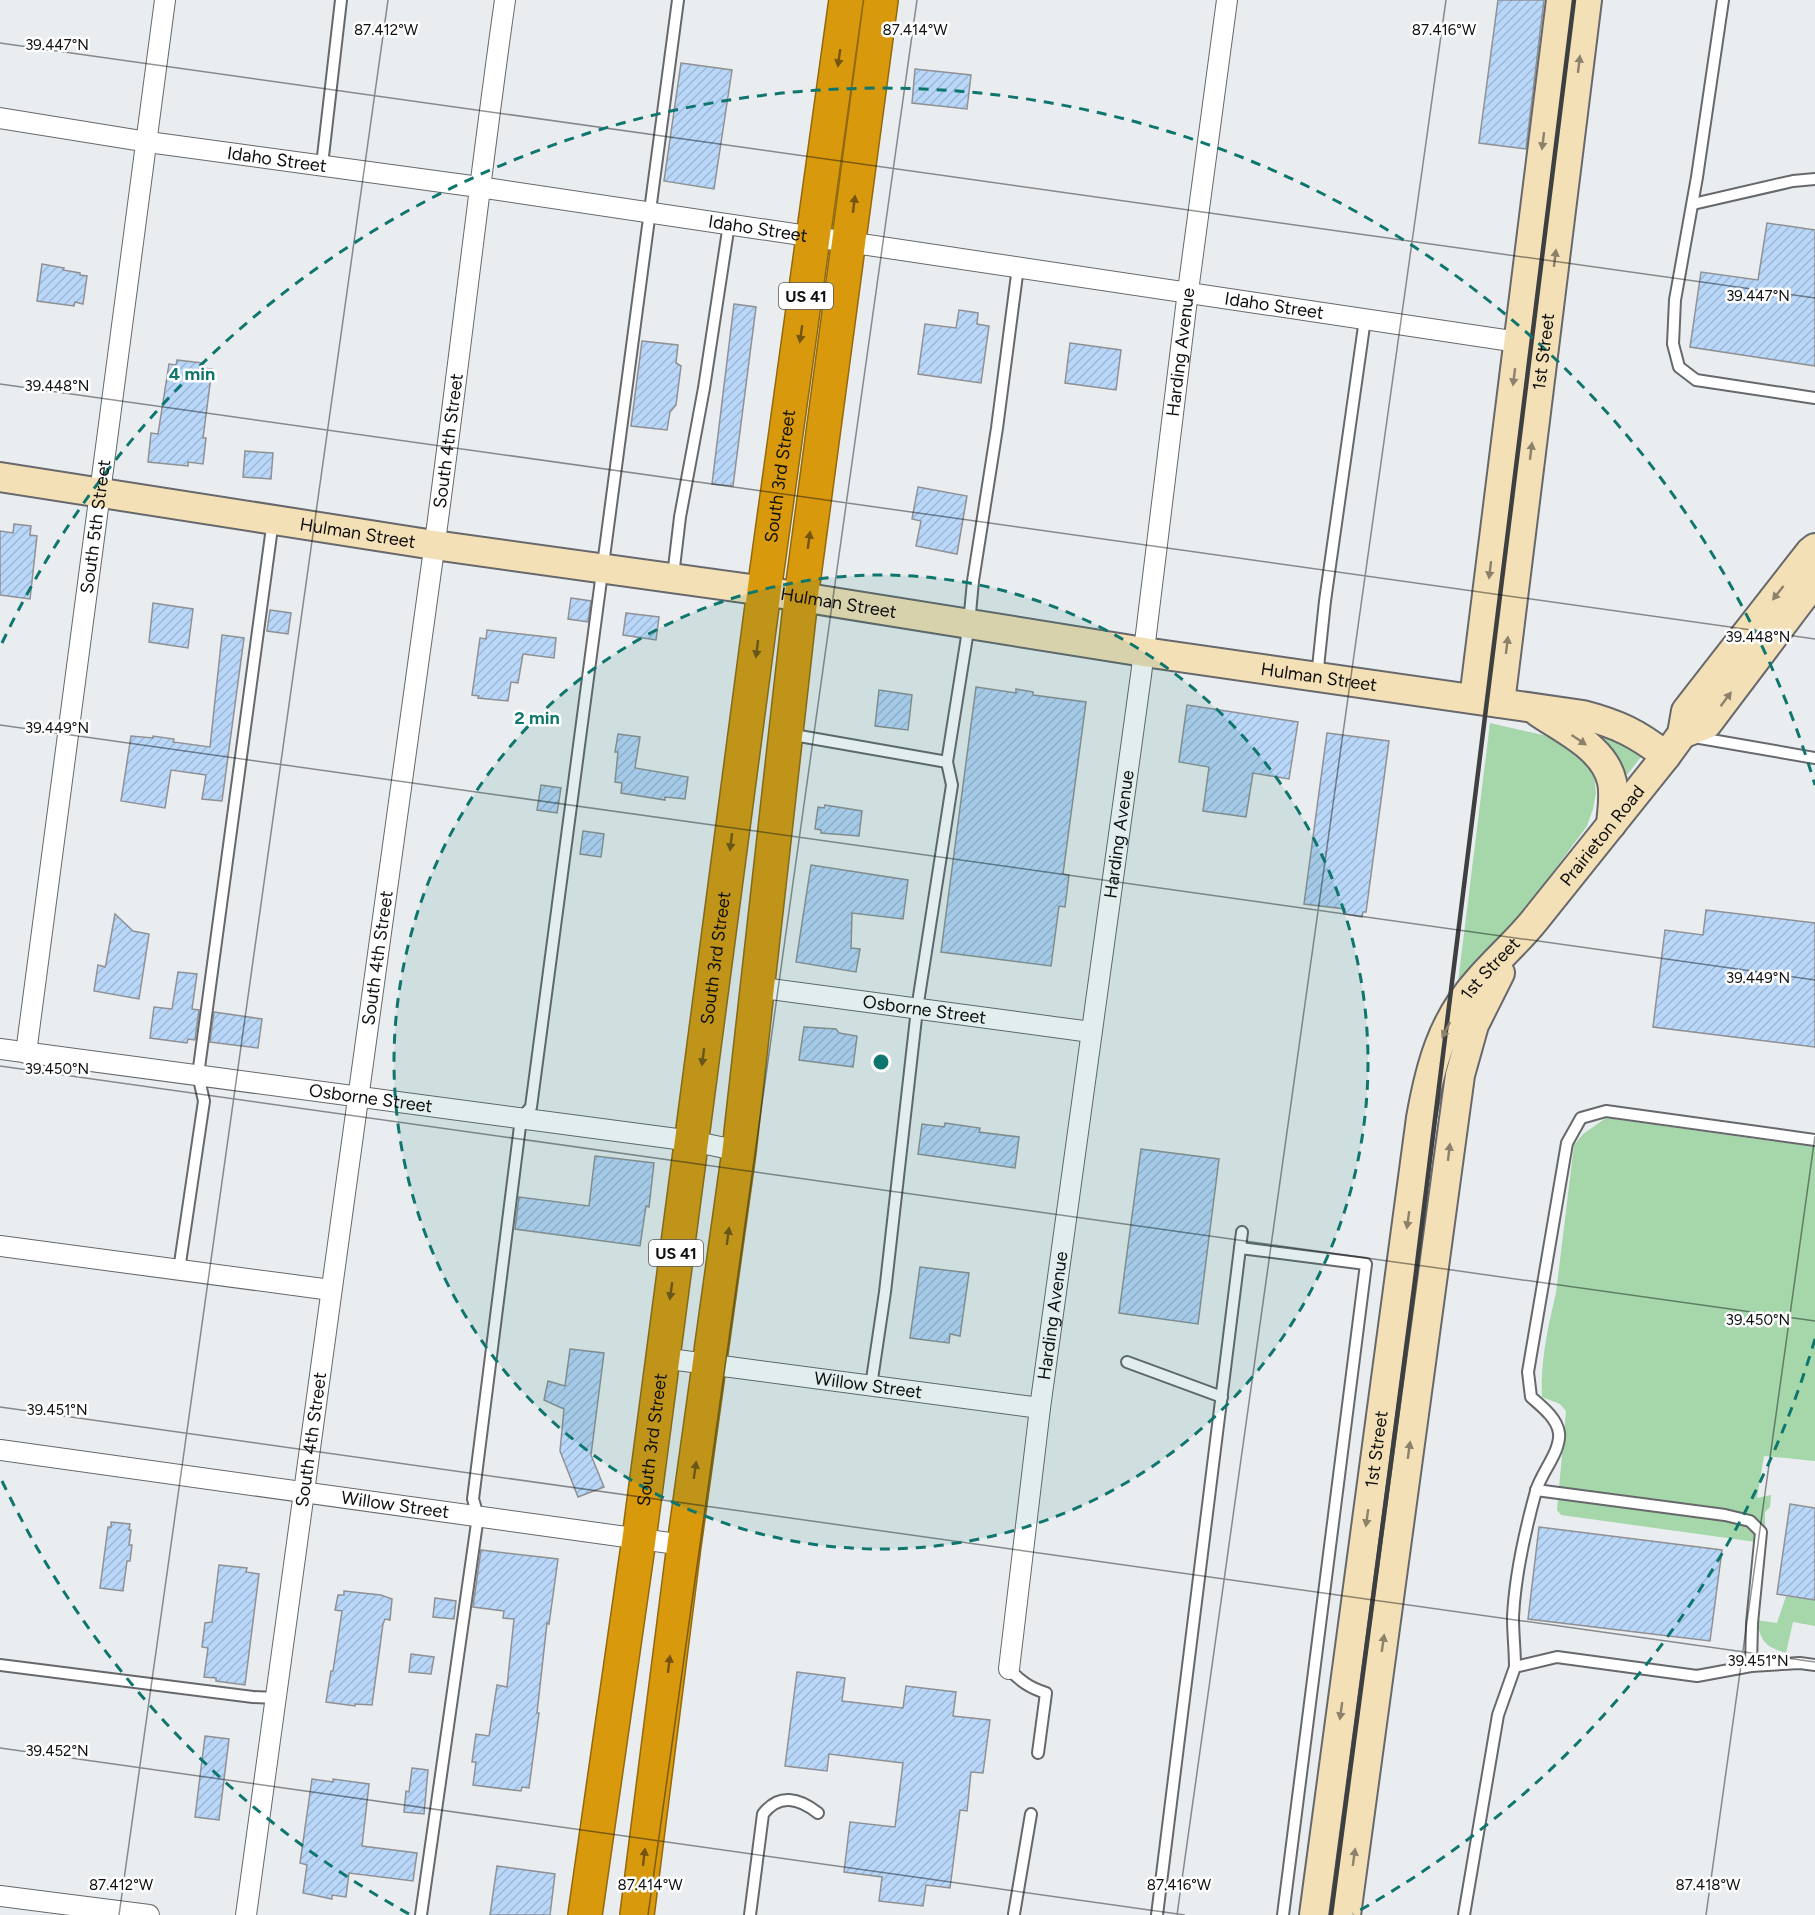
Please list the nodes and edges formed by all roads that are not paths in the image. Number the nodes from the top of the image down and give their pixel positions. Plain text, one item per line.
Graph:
1 (165, 0) edge
2 (341, 0) edge
3 (505, 0) edge
4 (678, 0) edge
5 (846, 0) edge
6 (881, 0) edge
7 (1227, 0) edge
8 (1561, 0) edge
9 (1587, 0) edge
10 (1723, 0) edge
11 (0, 118) edge
12 (148, 141) junction
13 (322, 165) junction
14 (1815, 179) edge
15 (479, 187) junction
16 (1693, 204) junction
17 (649, 212) junction
18 (729, 224) junction
19 (814, 237) junction
20 (849, 243) junction
21 (1018, 267) junction
22 (1188, 291) junction
23 (1365, 319) junction
24 (1518, 342) junction
25 (1815, 398) edge
26 (0, 477) edge
27 (100, 492) junction
28 (273, 519) junction
29 (434, 545) junction
30 (1815, 548) edge
31 (604, 569) junction
32 (672, 579) junction
33 (1815, 581) edge
34 (764, 591) junction
35 (801, 598) junction
36 (969, 624) junction
37 (1144, 652) junction
38 (1317, 677) junction
39 (1487, 701) junction
40 (1530, 708) junction
41 (786, 733) junction
42 (1674, 745) junction
43 (1815, 758) edge
44 (947, 762) junction
45 (1611, 825) junction
46 (1521, 936) junction
47 (756, 987) junction
48 (917, 1009) junction
49 (1091, 1032) junction
50 (0, 1049) edge
51 (26, 1053) junction
52 (198, 1075) junction
53 (357, 1096) junction
54 (521, 1118) junction
55 (1815, 1140) edge
56 (692, 1141) junction
57 (739, 1151) junction
58 (1242, 1232) dead end
59 (0, 1246) edge
60 (1240, 1248) junction
61 (179, 1270) junction
62 (331, 1290) junction
63 (662, 1358) junction
64 (1127, 1362) dead end
65 (711, 1364) junction
66 (871, 1386) junction
67 (1222, 1397) junction
68 (1040, 1408) junction
69 (0, 1450) edge
70 (1536, 1490) junction
71 (304, 1492) junction
72 (478, 1516) junction
73 (639, 1539) junction
74 (684, 1545) junction
75 (0, 1665) edge
76 (1815, 1665) edge
77 (1751, 1666) junction
78 (1515, 1667) junction
79 (1009, 1669) joint
80 (276, 1698) junction
81 (1038, 1753) dead end
82 (818, 1813) dead end
83 (1031, 1814) dead end
84 (0, 1896) edge
85 (81, 1911) edge
86 (1014, 1914) edge
87 (149, 1915) edge
88 (246, 1915) edge
89 (421, 1915) edge
90 (585, 1915) edge
91 (637, 1915) edge
92 (750, 1915) edge
93 (1157, 1915) edge
94 (1283, 1915) edge
95 (1314, 1915) edge
96 (1346, 1915) edge
97 (1464, 1915) edge

1 - 12 street, South 5th Street
2 - 13 lane
3 - 15 street, South 4th Street
4 - 17 lane
5 -> 19 highway, South 3rd Street / US 41
20 -> 6 highway, South 3rd Street / US 41
7 - 22 street, Harding Avenue
8 -> 24 main road, 1st Street
39 -> 9 main road, 1st Street
10 - 16 lane
11 - 12 street, Idaho Street
12 - 13 street, Idaho Street
12 - 27 street, South 5th Street
13 - 15 street, Idaho Street
14 - 16 lane
15 - 17 street, Idaho Street
15 - 29 street, South 4th Street
16 - 25 lane
17 - 18 street, Idaho Street
17 - 31 lane
18 - 19 street, Idaho Street
18 - 32 lane
19 - 20 street, Idaho Street
19 -> 34 highway, South 3rd Street / US 41
20 - 21 street, Idaho Street
35 -> 20 highway, South 3rd Street / US 41
21 - 22 street, Idaho Street
21 - 36 lane
22 - 23 street, Idaho Street
22 - 37 street, Harding Avenue
23 - 24 street, Idaho Street
23 - 38 lane
24 -> 39 main road, 1st Street
26 - 27 main road, Hulman Street
27 - 28 main road, Hulman Street
27 - 51 street, South 5th Street
28 - 29 main road, Hulman Street
28 - 52 lane
29 - 31 main road, Hulman Street
29 - 53 street, South 4th Street
30 -> 42 main road, Prairieton Road
31 - 32 main road, Hulman Street
31 - 54 lane
32 - 34 main road, Hulman Street
42 -> 33 main road, Prairieton Road
34 - 35 main road, Hulman Street
34 -> 56 highway, South 3rd Street / US 41
35 - 36 main road, Hulman Street
35 - 41 highway, South 3rd Street / US 41
36 - 37 main road, Hulman Street
36 - 44 lane
37 - 38 main road, Hulman Street
37 - 49 street, Harding Avenue
38 - 39 main road, Hulman Street
39 - 40 main road, Hulman Street
40 - 42 main road, Hulman Street
40 -> 45 main road
41 - 44 lane
41 - 47 highway, South 3rd Street / US 41
42 - 43 lane
42 - 45 main road, Prairieton Road
44 - 48 lane
45 - 46 main road, Prairieton Road
46 -> 95 main road, 1st Street
96 -> 46 main road, 1st Street
47 - 48 street, Osborne Street
47 - 57 highway, South 3rd Street / US 41
48 - 49 street, Osborne Street
48 - 66 lane
49 - 68 street, Harding Avenue
50 - 51 street, Osborne Street
51 - 52 street, Osborne Street
52 - 53 street, Osborne Street
52 - 61 lane
53 - 54 street, Osborne Street
53 - 62 street, South 4th Street
54 - 56 street, Osborne Street
54 - 72 lane
55 - 70 lane
56 - 57 street, Osborne Street
56 -> 63 highway, South 3rd Street / US 41
65 -> 57 highway, South 3rd Street / US 41
58 - 60 lane
59 - 61 street
60 - 67 lane
60 - 94 lane
61 - 62 street
62 - 71 street, South 4th Street
63 - 65 street, Willow Street
63 - 73 highway, South 3rd Street / US 41
64 - 67 lane
65 - 66 street, Willow Street
74 -> 65 highway, South 3rd Street / US 41
66 - 68 street, Willow Street
67 - 93 lane
68 - 79 street, Harding Avenue
69 - 71 street, Willow Street
70 - 77 lane
70 - 78 lane
71 - 72 street, Willow Street
71 - 80 street, South 4th Street
72 - 73 street, Willow Street
72 - 89 lane
73 - 74 street, Willow Street
73 - 90 highway, South 3rd Street / US 41
91 -> 74 highway, South 3rd Street / US 41
75 - 80 lane
76 - 77 lane
77 - 78 lane
78 - 97 lane
79 - 81 lane
80 - 88 street, South 4th Street
82 - 92 lane
83 - 86 lane
84 - 85 street
85 - 87 street

